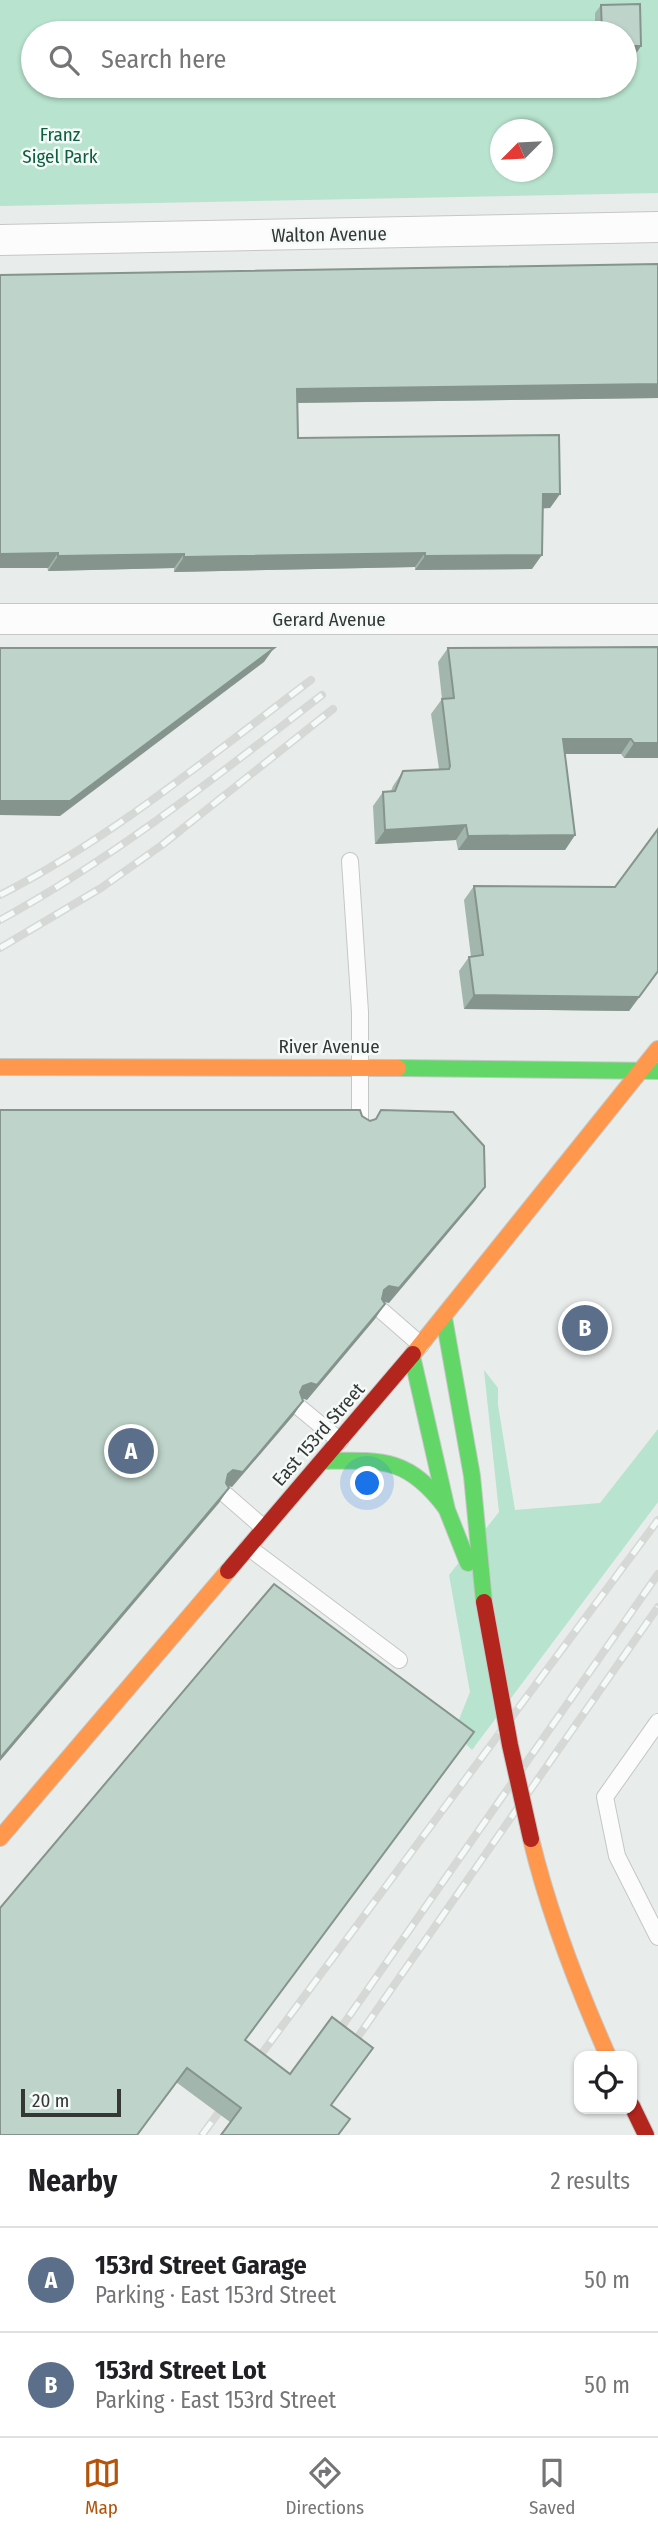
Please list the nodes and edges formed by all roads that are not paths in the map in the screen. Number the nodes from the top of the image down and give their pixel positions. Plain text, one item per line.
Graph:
1 (658, 227) edge
2 (0, 240) edge
3 (0, 619) edge
4 (658, 619) edge
5 (350, 861) dead end
6 (658, 1049) edge
7 (0, 1067) edge
8 (360, 1067) junction
9 (650, 1071) edge
10 (360, 1125) edge
11 (382, 1311) edge
12 (444, 1318) junction
13 (416, 1350) junction
14 (300, 1408) edge
15 (340, 1441) junction
16 (323, 1461) junction
17 (226, 1495) edge
18 (447, 1510) junction
19 (264, 1528) junction
20 (248, 1547) junction
21 (484, 1602) junction
22 (399, 1660) dead end
23 (658, 1722) edge
24 (0, 1838) edge
25 (658, 1937) edge
26 (606, 2051) edge
27 (636, 2114) edge
28 (646, 2135) edge

1 - 2 street, Walton Avenue
3 - 4 street, Gerard Avenue
5 - 8 lane
6 - 9 main road, East 153rd Street
7 - 8 main road, River Avenue
8 - 9 main road, River Avenue
8 - 10 lane
9 - 12 main road, East 153rd Street
11 - 13 lane
12 - 13 main road, East 153rd Street
12 - 21 main road
13 - 15 main road, East 153rd Street
13 - 18 main road
14 - 15 lane
15 - 16 main road, East 153rd Street
16 - 18 main road
16 - 19 main road, East 153rd Street
17 - 19 lane
18 - 21 main road
19 - 20 main road, East 153rd Street
20 - 22 lane
20 - 24 main road, East 153rd Street
21 - 26 main road, bridge
23 - 25 lane
27 - 28 main road

